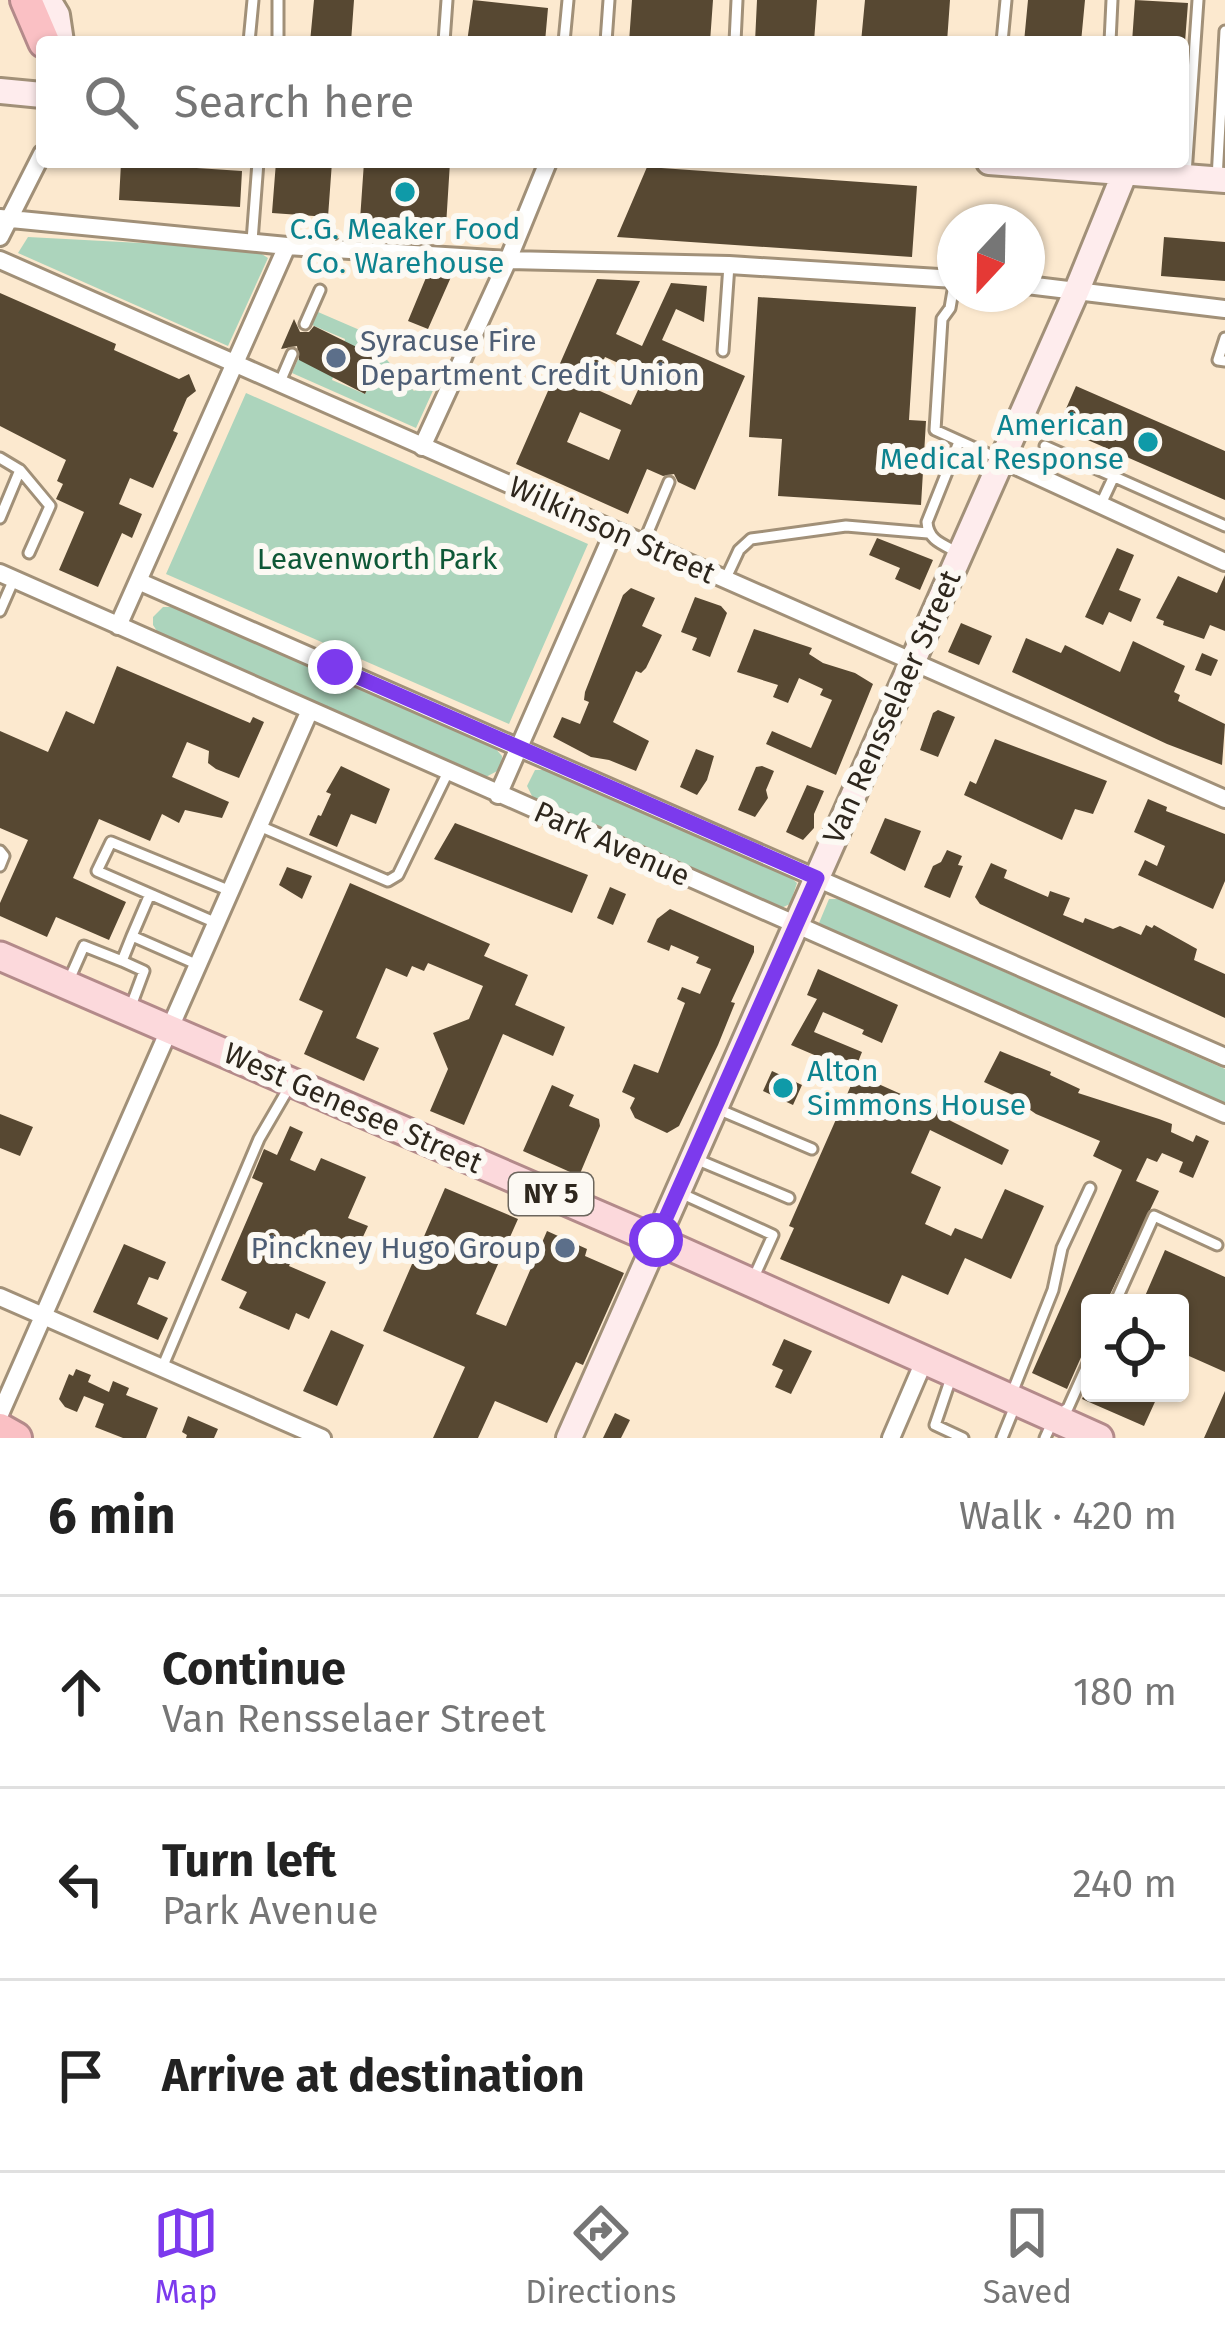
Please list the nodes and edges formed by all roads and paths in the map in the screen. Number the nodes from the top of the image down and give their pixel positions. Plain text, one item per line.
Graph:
1 (26, 0) edge
2 (48, 0) edge
3 (253, 0) edge
4 (278, 0) edge
5 (447, 0) edge
6 (568, 0) edge
7 (609, 0) edge
8 (737, 0) edge
9 (1006, 0) edge
10 (1112, 0) edge
11 (1198, 0) edge
12 (1225, 31) edge
13 (41, 36) edge
14 (61, 36) edge
15 (250, 36) edge
16 (278, 36) edge
17 (444, 36) edge
18 (565, 36) edge
19 (606, 36) edge
20 (734, 36) edge
21 (1003, 36) edge
22 (1110, 36) edge
23 (0, 92) edge
24 (36, 94) edge
25 (1189, 133) edge
26 (36, 165) edge
27 (258, 168) edge
28 (546, 168) edge
29 (1111, 168) edge
30 (1187, 168) edge
31 (1186, 177) junction
32 (1221, 179) edge
33 (5, 219) edge
34 (0, 237) edge
35 (252, 241) junction
36 (287, 246) junction
37 (0, 260) edge
38 (508, 260) junction
39 (729, 265) junction
40 (937, 278) edge
41 (1045, 287) edge
42 (320, 290) dead end
43 (1077, 290) junction
44 (1225, 309) edge
45 (947, 312) edge
46 (305, 324) dead end
47 (1225, 338) edge
48 (723, 351) dead end
49 (292, 354) dead end
50 (1225, 361) edge
51 (234, 363) junction
52 (280, 383) junction
53 (959, 442) junction
54 (1045, 446) dead end
55 (422, 447) junction
56 (0, 458) edge
57 (1001, 459) junction
58 (20, 470) junction
59 (1114, 476) junction
60 (669, 482) dead end
61 (1100, 506) junction
62 (0, 518) edge
63 (1225, 526) edge
64 (614, 531) junction
65 (928, 533) junction
66 (643, 544) junction
67 (29, 553) dead end
68 (959, 553) junction
69 (1225, 562) edge
70 (7, 576) edge
71 (139, 580) junction
72 (725, 580) junction
73 (0, 610) edge
74 (118, 626) junction
75 (912, 661) junction
76 (310, 710) junction
77 (519, 747) junction
78 (448, 772) junction
79 (498, 795) junction
80 (1225, 799) edge
81 (257, 825) junction
82 (0, 851) edge
83 (0, 866) edge
84 (817, 878) junction
85 (228, 890) junction
86 (150, 894) junction
87 (214, 922) junction
88 (796, 925) junction
89 (133, 936) junction
90 (0, 956) edge
91 (122, 961) junction
92 (196, 964) junction
93 (67, 985) junction
94 (129, 1012) junction
95 (169, 1028) junction
96 (1225, 1057) edge
97 (292, 1081) junction
98 (715, 1108) junction
99 (1225, 1114) edge
100 (812, 1149) dead end
101 (693, 1158) junction
102 (1090, 1188) dead end
103 (677, 1192) junction
104 (789, 1198) dead end
105 (656, 1240) junction
106 (1217, 1245) dead end
107 (752, 1282) junction
108 (1119, 1294) edge
109 (0, 1297) edge
110 (43, 1315) junction
111 (926, 1360) junction
112 (162, 1368) junction
113 (953, 1372) junction
114 (1081, 1379) edge
115 (1013, 1399) junction
116 (0, 1414) edge
117 (1050, 1428) edge
118 (0, 1429) edge
119 (16, 1438) edge
120 (322, 1438) edge
121 (569, 1438) edge
122 (891, 1438) edge
123 (963, 1438) edge
124 (1002, 1438) edge
125 (1099, 1438) edge

1 - 13 highway
2 - 14 street
3 - 15 lane
4 - 16 lane
5 - 17 lane
6 - 18 lane
7 - 19 lane
8 - 20 lane
9 - 21 lane
10 - 22 lane
11 - 25 lane
12 - 32 lane
23 - 24 street
26 - 33 street
27 - 35 lane
28 - 38 street
29 - 31 street
29 - 43 street, Van Rensselaer Street
30 - 31 lane
31 - 32 street
33 - 34 street
33 - 35 street
35 - 36 street
36 - 38 street
36 - 51 street
37 - 51 street, Wilkinson Street
38 - 39 street
38 - 55 street
39 - 40 street
39 - 48 lane
41 - 43 street
42 - 46 lane
43 - 44 street
43 - 57 street, Van Rensselaer Street
45 - 53 lane
47 - 50 lane
49 - 52 lane
51 - 52 street, Wilkinson Street
51 - 71 street
52 - 55 street, Wilkinson Street
53 - 57 lane
53 - 65 lane
54 - 59 lane
55 - 64 street, Wilkinson Street
56 - 58 lane
57 - 61 street
57 - 68 street, Van Rensselaer Street
58 - 62 lane
58 - 67 lane
59 - 61 lane
59 - 63 lane
60 - 66 lane
61 - 69 street
64 - 66 street, Wilkinson Street
64 - 77 street
65 - 68 lane
65 - 72 lane
66 - 72 street, Wilkinson Street
68 - 75 street, Van Rensselaer Street
70 - 73 lane
70 - 74 street, Park Avenue
71 - 74 street
71 - 77 street, Park Avenue
72 - 75 street, Wilkinson Street
74 - 76 street, Park Avenue
75 - 80 street, Wilkinson Street
75 - 84 street, Van Rensselaer Street
76 - 78 street, Park Avenue
76 - 81 street
77 - 79 street
77 - 84 street, Park Avenue
78 - 79 street, Park Avenue
78 - 81 lane
79 - 88 street, Park Avenue
81 - 85 street
82 - 83 lane
84 - 88 street, Van Rensselaer Street
84 - 96 street, Park Avenue
85 - 86 lane
85 - 87 street
86 - 87 lane
86 - 89 lane
87 - 92 street
88 - 98 street, Van Rensselaer Street
88 - 99 street, Park Avenue
89 - 91 lane
89 - 92 lane
90 - 93 main road, West Genesee Street / NY 5
91 - 93 lane
91 - 94 lane
92 - 95 street
93 - 94 main road, West Genesee Street / NY 5
94 - 95 main road, West Genesee Street / NY 5
95 - 97 main road, West Genesee Street / NY 5
95 - 110 street
97 - 105 main road, West Genesee Street / NY 5
97 - 112 lane
98 - 100 lane
98 - 101 street, Van Rensselaer Street
101 - 103 street, Van Rensselaer Street
101 - 104 lane
102 - 115 lane
103 - 105 street, Van Rensselaer Street
103 - 107 lane
105 - 107 main road, West Genesee Street / NY 5
105 - 121 street, Van Rensselaer Street
106 - 108 lane
107 - 111 main road, West Genesee Street / NY 5
109 - 110 street
110 - 112 street
110 - 116 street
111 - 113 main road, West Genesee Street / NY 5
111 - 122 street
112 - 120 street
113 - 115 main road, West Genesee Street / NY 5
113 - 123 lane
114 - 117 lane
115 - 117 main road, West Genesee Street / NY 5
115 - 124 lane
117 - 125 main road, West Genesee Street / NY 5
118 - 119 highway

